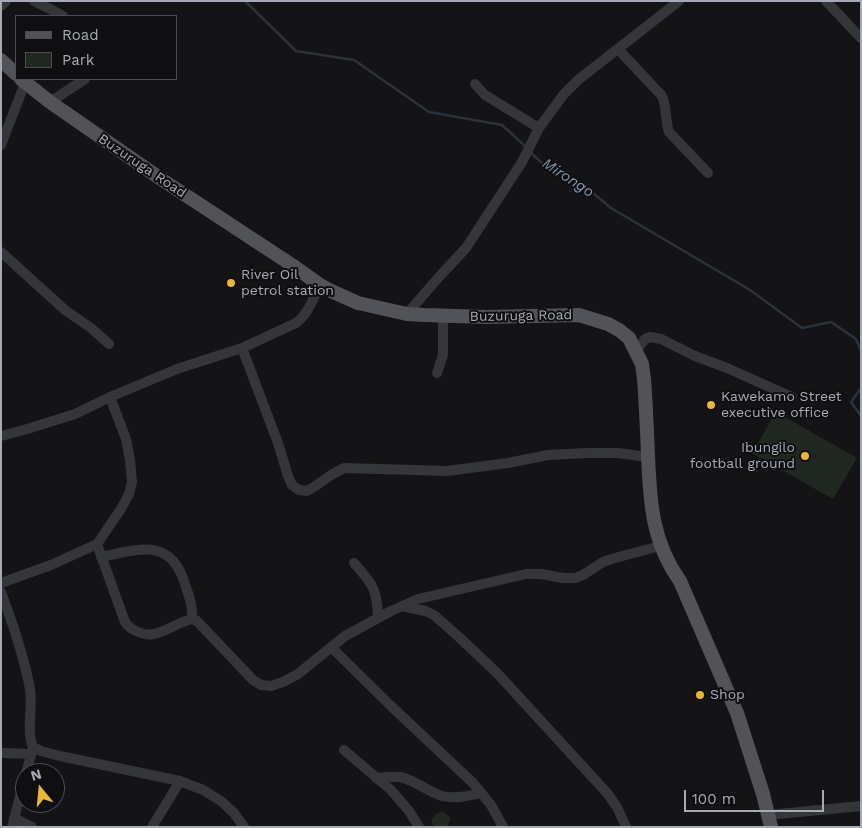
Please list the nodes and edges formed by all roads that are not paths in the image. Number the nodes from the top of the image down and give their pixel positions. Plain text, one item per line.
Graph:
1 (6, 1) edge
2 (34, 1) edge
3 (679, 1) edge
4 (826, 1) edge
5 (1, 6) edge
6 (61, 15) edge
7 (861, 38) edge
8 (618, 49) junction
9 (1, 60) edge
10 (15, 73) edge
11 (20, 80) edge
12 (23, 80) edge
13 (83, 80) edge
14 (475, 84) dead end
15 (50, 102) junction
16 (539, 128) junction
17 (1, 145) edge
18 (708, 173) dead end
19 (1, 252) edge
20 (320, 285) junction
21 (407, 314) junction
22 (443, 316) junction
23 (109, 344) dead end
24 (242, 348) junction
25 (636, 351) junction
26 (437, 373) dead end
27 (110, 397) junction
28 (792, 397) dead end
29 (1, 436) edge
30 (648, 457) junction
31 (97, 544) junction
32 (660, 546) junction
33 (102, 556) junction
34 (354, 563) dead end
35 (1, 583) edge
36 (1, 592) edge
37 (402, 606) junction
38 (378, 618) junction
39 (192, 619) junction
40 (331, 647) junction
41 (32, 750) junction
42 (344, 750) dead end
43 (1, 753) edge
44 (29, 763) edge
45 (376, 778) junction
46 (180, 780) junction
47 (481, 793) junction
48 (861, 806) edge
49 (769, 821) edge
50 (13, 822) edge
51 (32, 827) edge
52 (152, 827) edge
53 (244, 827) edge
54 (419, 827) edge
55 (503, 827) edge
56 (626, 827) edge

1 - 5 street
2 - 6 street
3 - 8 street
4 - 7 street
8 - 16 street
8 - 18 street
9 - 10 main road, Buzuruga Road
11 - 17 street
12 - 15 main road, Buzuruga Road
13 - 15 street
14 - 16 street
15 - 20 main road, Buzuruga Road
16 - 21 street
19 - 23 street
20 - 21 main road, Buzuruga Road
20 - 24 street
21 - 22 main road, Buzuruga Road
22 - 25 main road, Buzuruga Road
22 - 26 street
24 - 27 street
24 - 30 street
25 - 28 street
25 - 30 main road, Buzuruga Road
27 - 29 street
27 - 31 street
30 - 32 main road, Buzuruga Road
31 - 33 street
31 - 35 street
32 - 37 street
32 - 49 main road, Buzuruga Road
33 - 39 street
33 - 39 street
34 - 38 street
36 - 41 street
37 - 38 street
37 - 56 street
38 - 40 street
39 - 40 street
40 - 47 street
41 - 43 street
41 - 44 street
41 - 46 street
42 - 45 street
45 - 47 street
45 - 54 street
46 - 52 street
46 - 53 street
47 - 55 street
48 - 49 street
50 - 51 street

